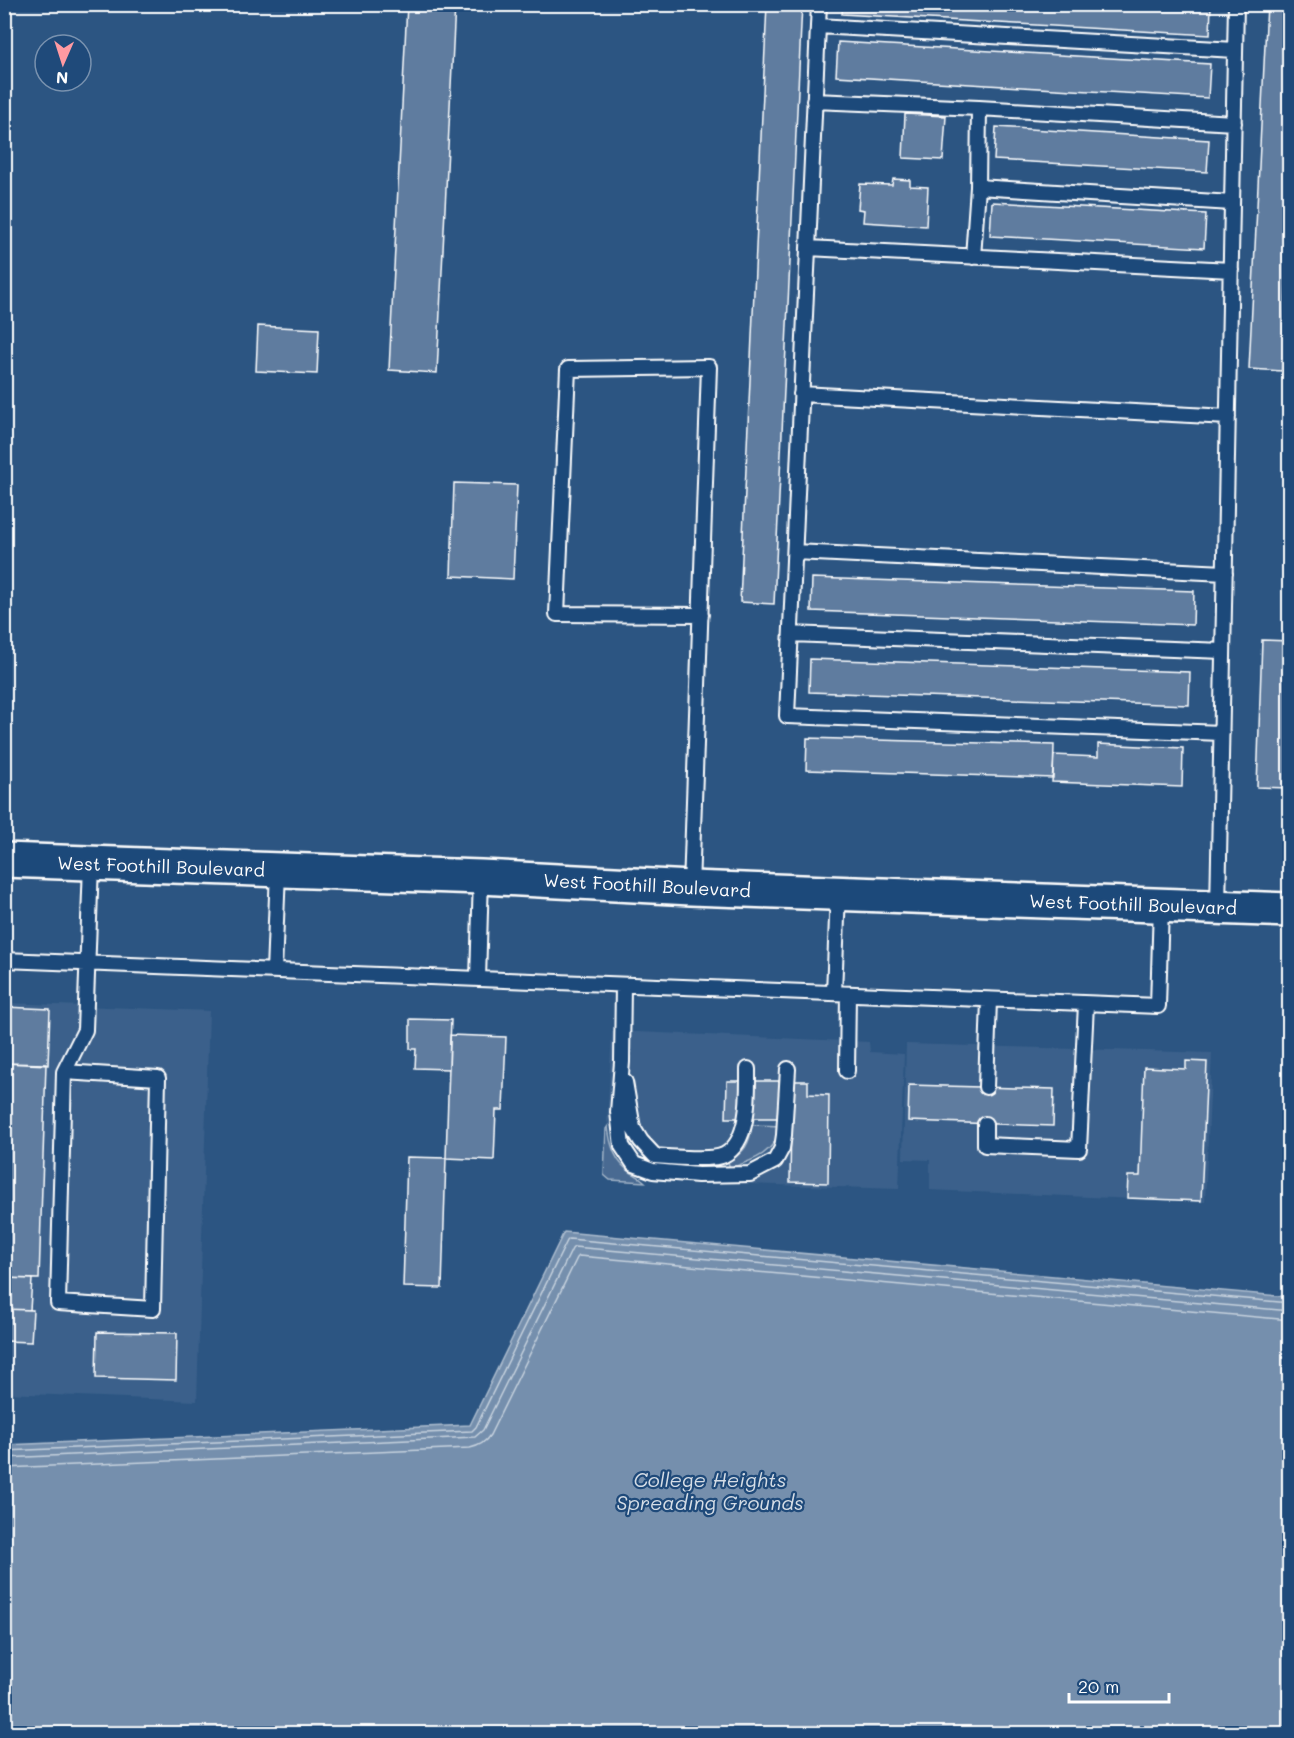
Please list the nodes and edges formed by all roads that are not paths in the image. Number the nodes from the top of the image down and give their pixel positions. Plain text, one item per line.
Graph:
1 (819, 4) edge
2 (1236, 4) edge
3 (818, 26) junction
4 (1235, 50) junction
5 (814, 101) junction
6 (979, 108) junction
7 (1234, 123) junction
8 (978, 187) junction
9 (1232, 203) junction
10 (808, 248) junction
11 (973, 257) junction
12 (1231, 270) junction
13 (801, 394) junction
14 (1228, 417) junction
15 (795, 552) junction
16 (1225, 573) junction
17 (700, 615) junction
18 (791, 634) junction
19 (1223, 651) junction
20 (1222, 733) junction
21 (4, 860) edge
22 (91, 864) junction
23 (278, 871) junction
24 (481, 877) junction
25 (691, 888) junction
26 (838, 893) junction
27 (1161, 905) junction
28 (1218, 908) junction
29 (1290, 910) edge
30 (4, 960) edge
31 (87, 964) junction
32 (274, 971) junction
33 (478, 979) junction
34 (623, 985) junction
35 (841, 994) junction
36 (989, 1000) junction
37 (1086, 1004) junction
38 (621, 1062) junction
39 (748, 1069) dead end
40 (788, 1069) dead end
41 (847, 1071) dead end
42 (64, 1072) junction
43 (986, 1087) dead end
44 (985, 1124) dead end

1 - 3 lane
2 - 4 lane
3 - 4 lane
3 - 5 lane
4 - 7 lane
5 - 6 lane
5 - 10 lane
6 - 7 lane
6 - 8 lane
7 - 9 lane
8 - 9 lane
8 - 11 lane
9 - 12 lane
10 - 11 lane
10 - 13 lane
11 - 12 lane
12 - 14 lane
13 - 14 lane
13 - 15 lane
14 - 16 lane
15 - 16 lane
15 - 18 lane
16 - 19 lane
17 - 17 lane
17 - 25 lane
18 - 19 lane
18 - 20 lane
19 - 20 lane
20 - 28 lane
21 - 22 main road, West Foothill Boulevard
22 - 23 main road, West Foothill Boulevard
22 - 31 lane
23 - 24 main road, West Foothill Boulevard
23 - 32 lane
24 - 25 main road, West Foothill Boulevard
24 - 33 lane
25 - 26 main road, West Foothill Boulevard
26 - 27 main road, West Foothill Boulevard
26 - 35 lane
27 - 28 main road, West Foothill Boulevard
27 - 37 lane
28 - 29 main road, West Foothill Boulevard
30 - 31 lane
31 - 32 lane
31 - 42 lane
32 - 33 lane
33 - 34 lane
34 - 35 lane
34 - 38 lane
35 - 36 lane
35 - 41 lane
36 - 37 lane
36 - 43 lane
37 - 44 lane
38 - 39 lane
38 - 40 lane
42 - 42 lane

